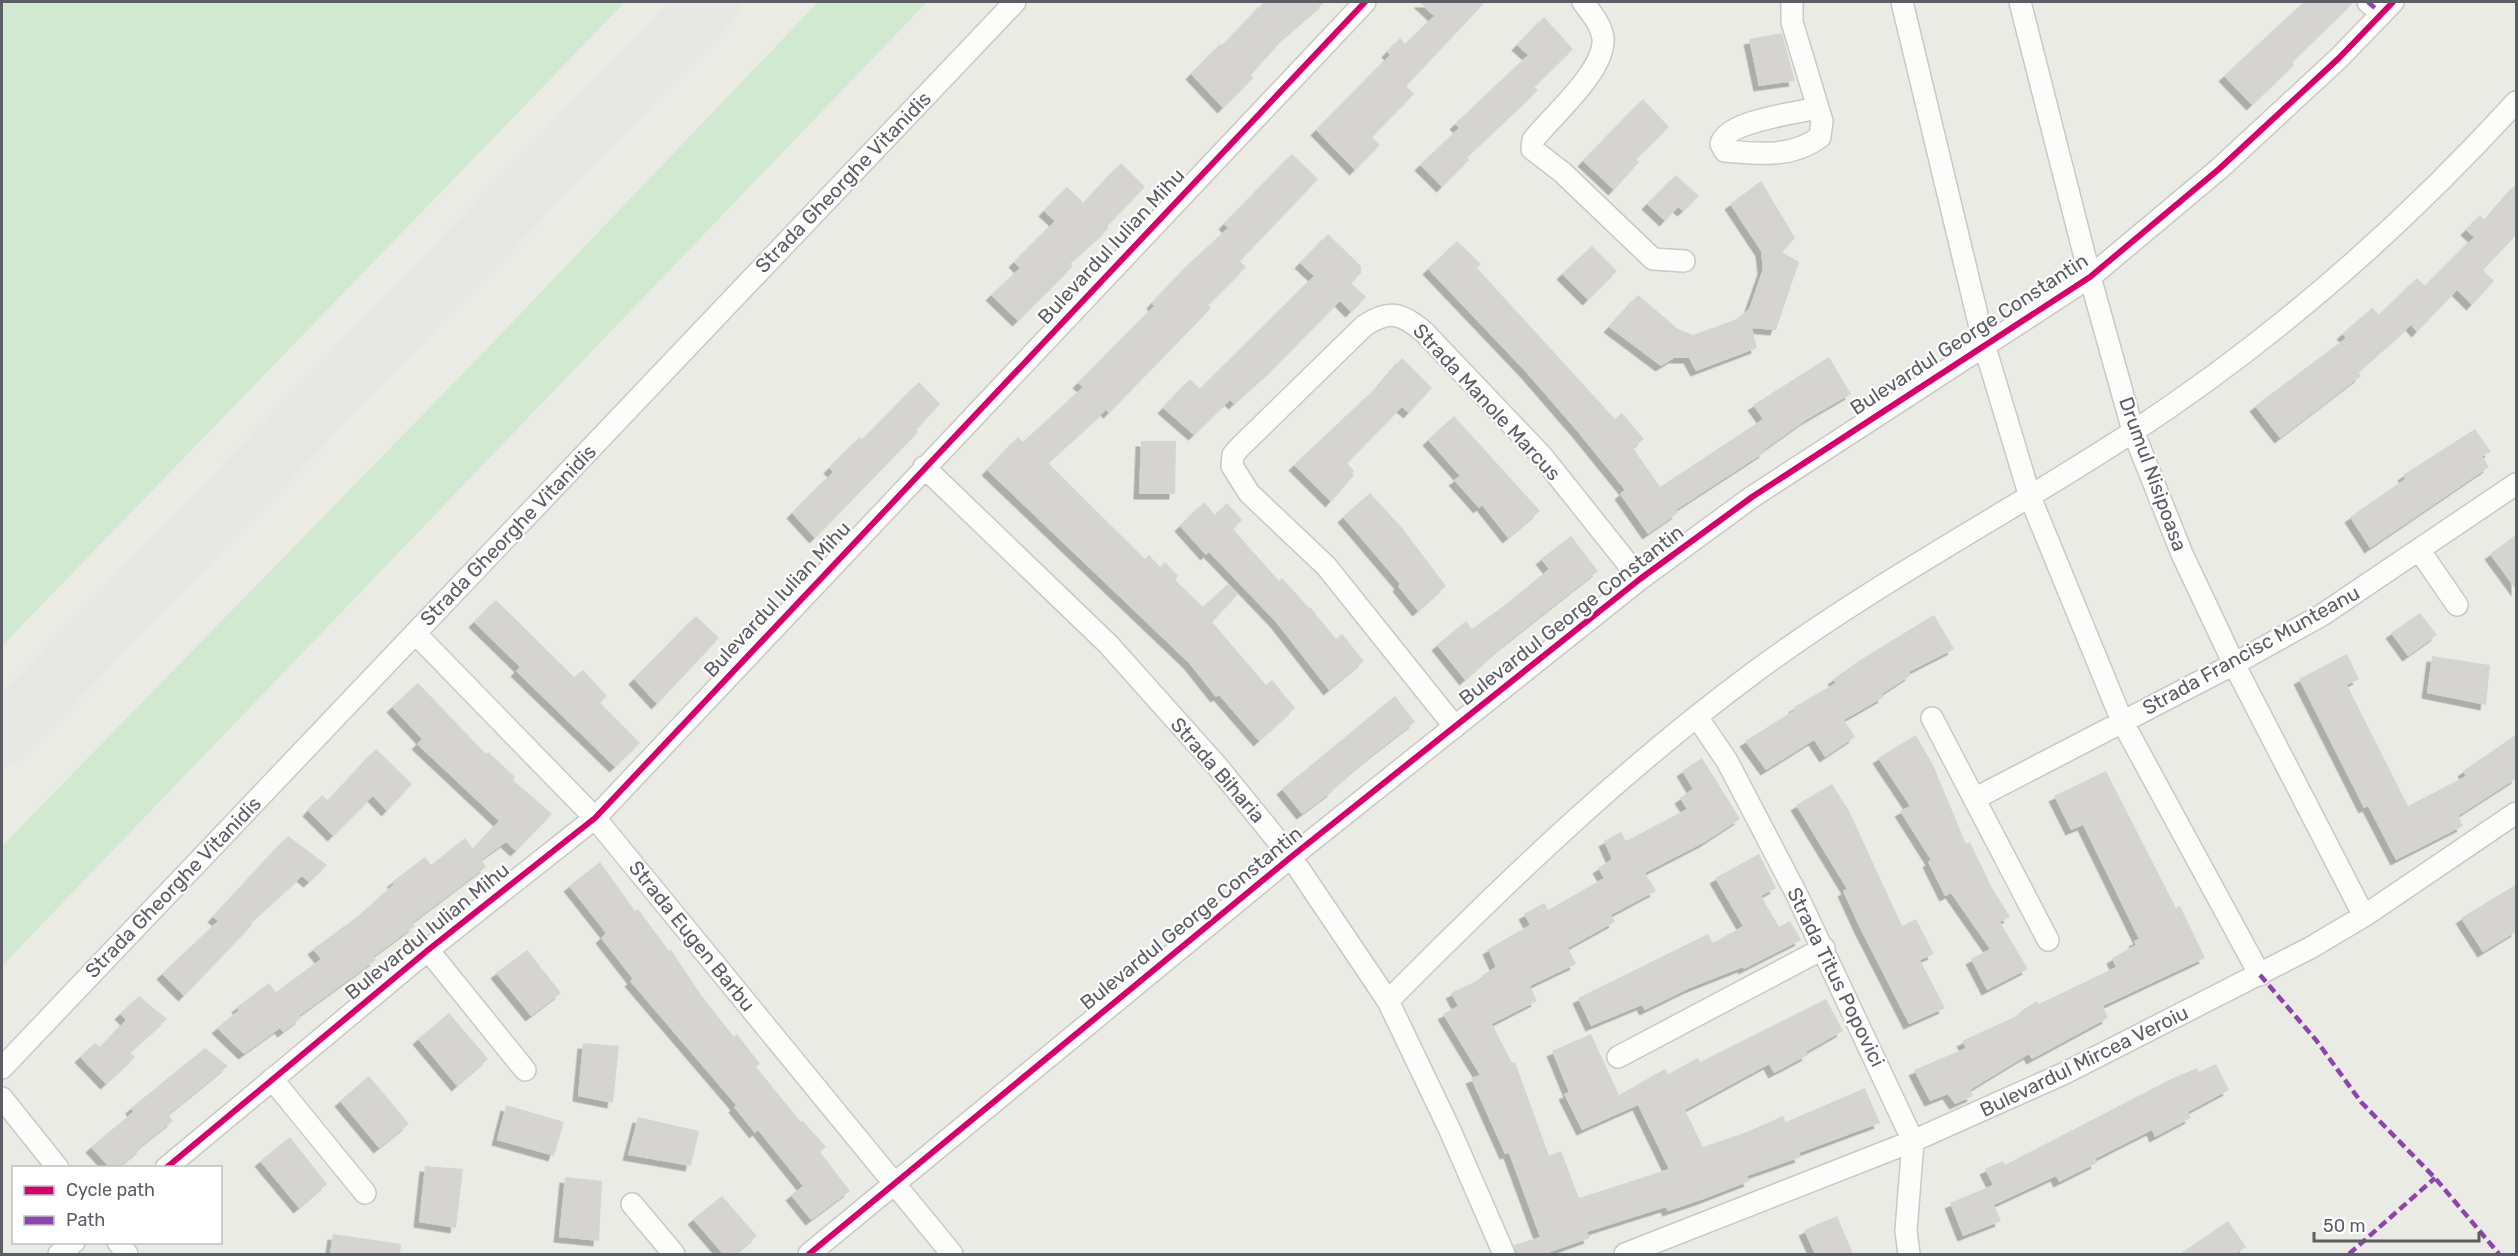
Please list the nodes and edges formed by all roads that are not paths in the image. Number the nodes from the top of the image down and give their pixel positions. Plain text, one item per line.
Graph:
1 (1015, 2) edge
2 (1365, 2) edge
3 (1583, 2) edge
4 (1792, 2) edge
5 (1902, 2) edge
6 (2020, 2) edge
7 (2381, 6) edge
8 (2517, 102) edge
9 (1818, 108) dead end
10 (1684, 261) dead end
11 (2090, 277) junction
12 (1984, 344) junction
13 (2133, 431) junction
14 (924, 467) junction
15 (2517, 484) edge
16 (2030, 497) junction
17 (2420, 551) junction
18 (1640, 579) junction
19 (2457, 605) dead end
20 (416, 633) junction
21 (2234, 664) junction
22 (1697, 717) junction
23 (1932, 718) dead end
24 (2122, 721) junction
25 (1455, 727) junction
26 (1974, 799) junction
27 (2517, 813) edge
28 (595, 818) junction
29 (1291, 857) junction
30 (2364, 916) junction
31 (2048, 940) dead end
32 (1824, 948) junction
33 (428, 950) junction
34 (2260, 975) junction
35 (1388, 1001) junction
36 (1618, 1057) dead end
37 (2, 1068) edge
38 (525, 1070) dead end
39 (272, 1079) junction
40 (2, 1098) edge
41 (1913, 1141) junction
42 (57, 1166) edge
43 (167, 1166) edge
44 (893, 1183) junction
45 (365, 1193) dead end
46 (632, 1204) dead end
47 (72, 1244) edge
48 (59, 1254) edge
49 (674, 1254) edge
50 (809, 1254) edge
51 (952, 1254) edge
52 (1504, 1254) edge
53 (1625, 1254) edge
54 (1910, 1254) edge

1 - 20 street, Strada Gheorghe Vitanidis
2 - 14 street, Bulevardul Iulian Mihu
3 - 10 street
4 - 9 street
5 - 12 street
6 - 11 street, Drumul Nisipoasa
7 - 11 street, Bulevardul George Constantin
8 - 13 street
11 - 12 street, Bulevardul George Constantin
11 - 13 street, Drumul Nisipoasa
12 - 16 street
12 - 18 street, Bulevardul George Constantin
13 - 16 street
13 - 21 street, Drumul Nisipoasa
14 - 28 street, Bulevardul Iulian Mihu
14 - 29 street, Strada Biharia
15 - 17 street, Strada Francisc Munteanu
16 - 22 street
16 - 24 street
17 - 19 street
17 - 21 street, Strada Francisc Munteanu
18 - 25 street, Bulevardul George Constantin
18 - 25 street, Strada Manole Marcus
20 - 28 street, Strada Eugen Barbu
20 - 37 street, Strada Gheorghe Vitanidis
21 - 24 street, Strada Francisc Munteanu
21 - 30 street, Drumul Nisipoasa
22 - 32 street, Strada Titus Popovici
22 - 35 street
23 - 26 street
24 - 26 street, Strada Francisc Munteanu
24 - 34 street
25 - 29 street, Bulevardul George Constantin
26 - 31 street
27 - 30 street, Bulevardul Mircea Veroiu
28 - 33 street, Bulevardul Iulian Mihu
28 - 44 street, Strada Eugen Barbu
29 - 35 street, Strada Biharia
29 - 44 street, Bulevardul George Constantin
30 - 34 street, Bulevardul Mircea Veroiu
32 - 36 street
32 - 41 street, Strada Titus Popovici
33 - 38 street
33 - 39 street, Bulevardul Iulian Mihu
34 - 41 street, Bulevardul Mircea Veroiu
35 - 52 street, Strada Biharia
39 - 43 street, Bulevardul Iulian Mihu
39 - 45 street
40 - 42 street
41 - 53 street, Bulevardul Mircea Veroiu
41 - 54 street, Strada Titus Popovici
44 - 50 street
44 - 51 street, Strada Eugen Barbu
46 - 49 street
47 - 48 street

